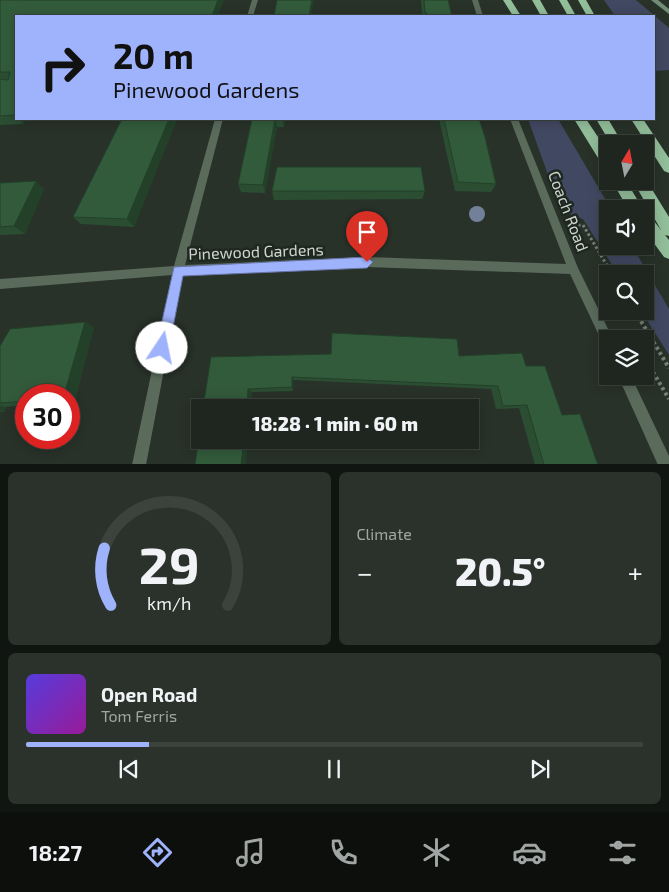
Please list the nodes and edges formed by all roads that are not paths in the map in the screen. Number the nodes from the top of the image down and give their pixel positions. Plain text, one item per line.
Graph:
1 (255, 0) edge
2 (475, 0) edge
3 (507, 0) edge
4 (536, 0) edge
5 (562, 0) edge
6 (582, 0) edge
7 (654, 0) edge
8 (669, 12) edge
9 (250, 15) edge
10 (480, 15) edge
11 (516, 15) edge
12 (544, 15) edge
13 (571, 15) edge
14 (590, 15) edge
15 (219, 120) edge
16 (514, 120) edge
17 (581, 120) edge
18 (603, 120) edge
19 (638, 120) edge
20 (648, 120) edge
21 (612, 135) edge
22 (599, 149) edge
23 (669, 158) edge
24 (669, 168) edge
25 (645, 190) edge
26 (669, 230) edge
27 (654, 232) edge
28 (669, 252) edge
29 (573, 269) junction
30 (178, 270) junction
31 (0, 284) edge
32 (602, 330) edge
33 (628, 385) edge
34 (139, 464) edge
35 (666, 464) edge

1 - 9 street
2 - 10 street
3 - 11 highway
4 - 12 highway
5 - 13 highway
6 - 14 highway
7 - 8 street
15 - 30 street
16 - 29 street, Coach Road
17 - 22 highway
18 - 21 highway
19 - 24 highway
20 - 23 highway
25 - 26 highway
27 - 28 highway
29 - 30 street, Pinewood Gardens
29 - 32 street, Coach Road
30 - 31 street, Pinewood Gardens
30 - 34 street
33 - 35 street

